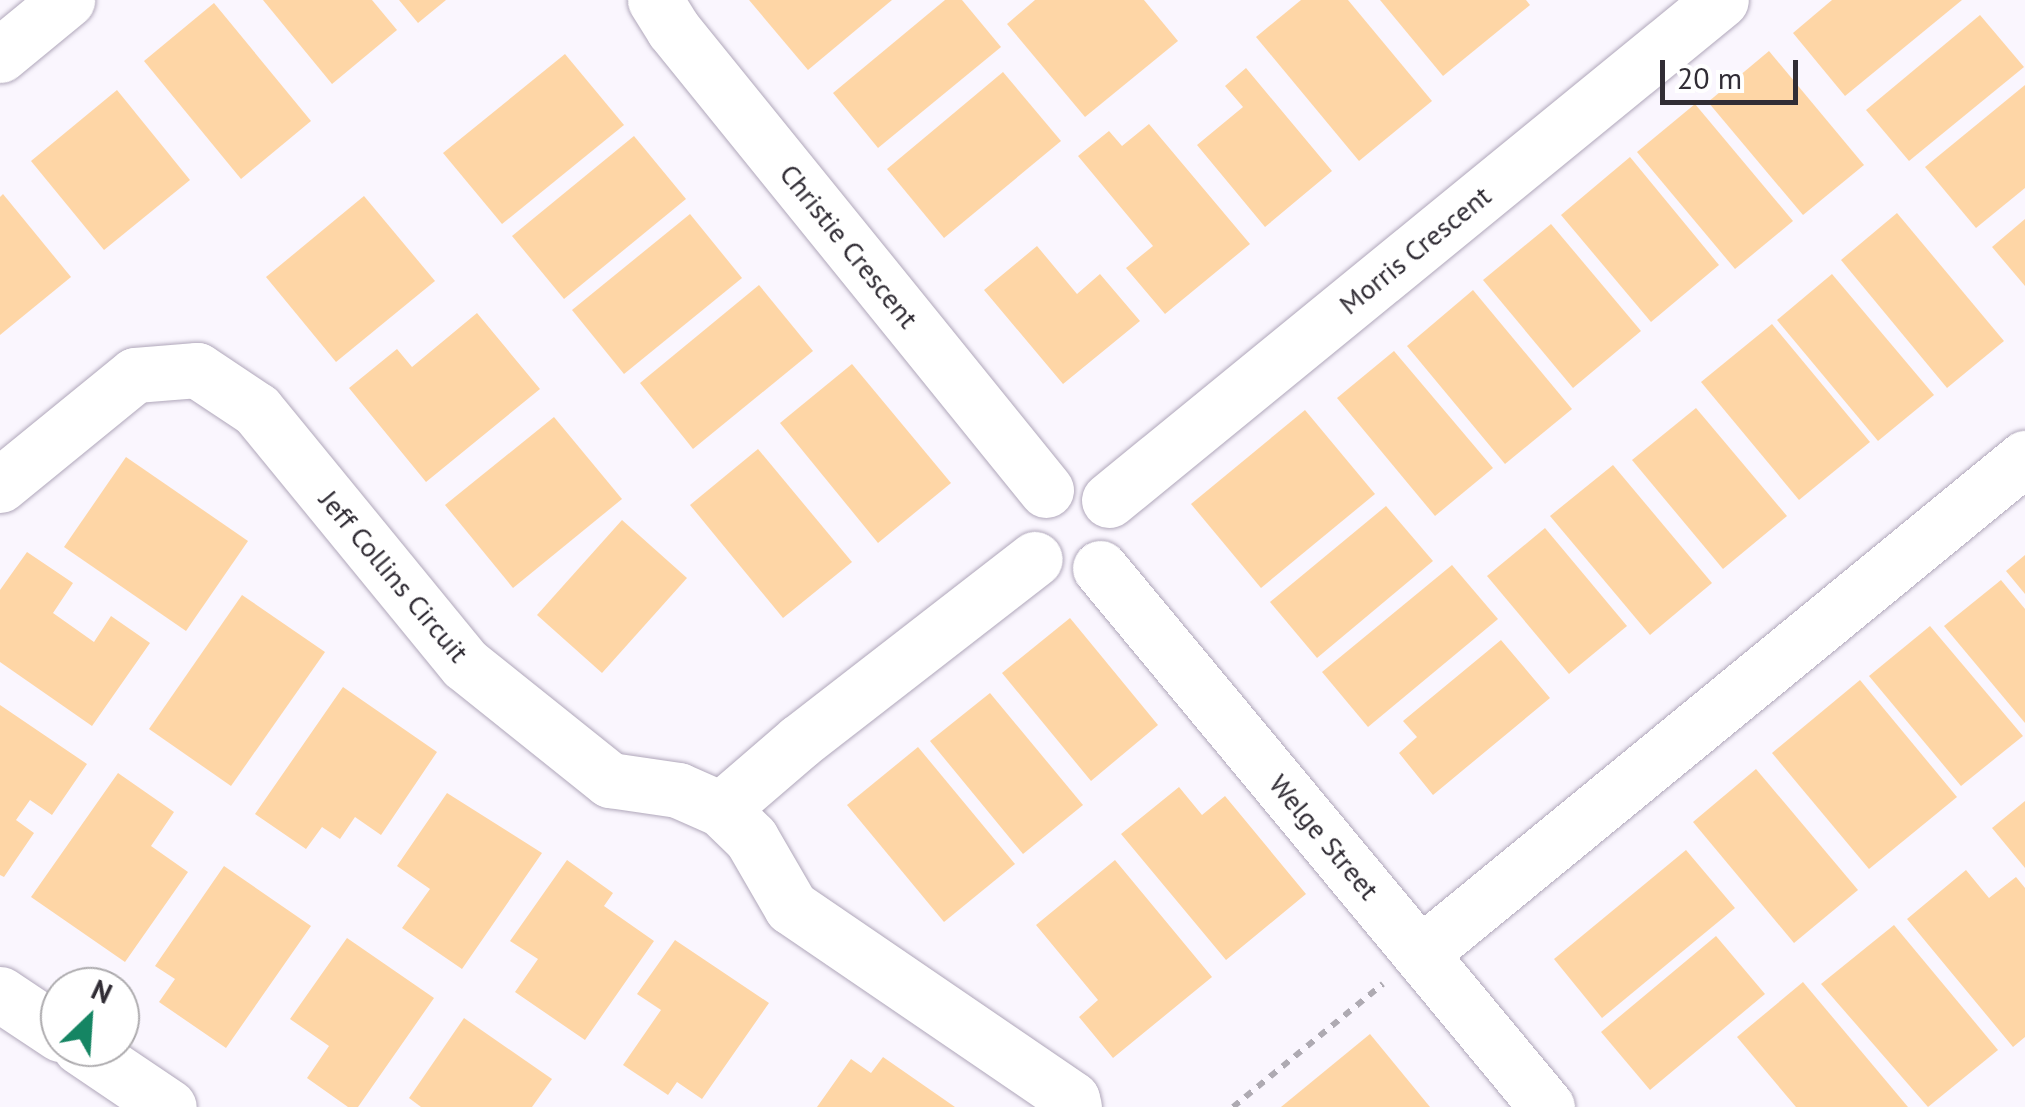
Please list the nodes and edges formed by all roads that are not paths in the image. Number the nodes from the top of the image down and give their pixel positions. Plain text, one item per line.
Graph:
1 (66, 0) edge
2 (655, 0) edge
3 (1721, 0) edge
4 (0, 54) edge
5 (2025, 458) edge
6 (0, 485) edge
7 (1046, 490) junction
8 (1109, 500) junction
9 (1035, 559) junction
10 (1100, 568) junction
11 (721, 808) junction
12 (1421, 953) junction
13 (0, 994) edge
14 (40, 1021) edge
15 (109, 1067) edge
16 (168, 1107) edge
17 (1074, 1107) edge
18 (1547, 1107) edge

1 - 4 street
2 - 7 street, Christie Crescent
3 - 8 street, Morris Crescent
5 - 12 street
6 - 11 street, Jeff Collins Circuit
7 - 8 street
7 - 9 street
8 - 10 street
9 - 10 street
9 - 11 street
10 - 12 street, Welge Street
11 - 17 street, Jeff Collins Circuit
12 - 18 street, Welge Street
13 - 14 street
15 - 16 street

